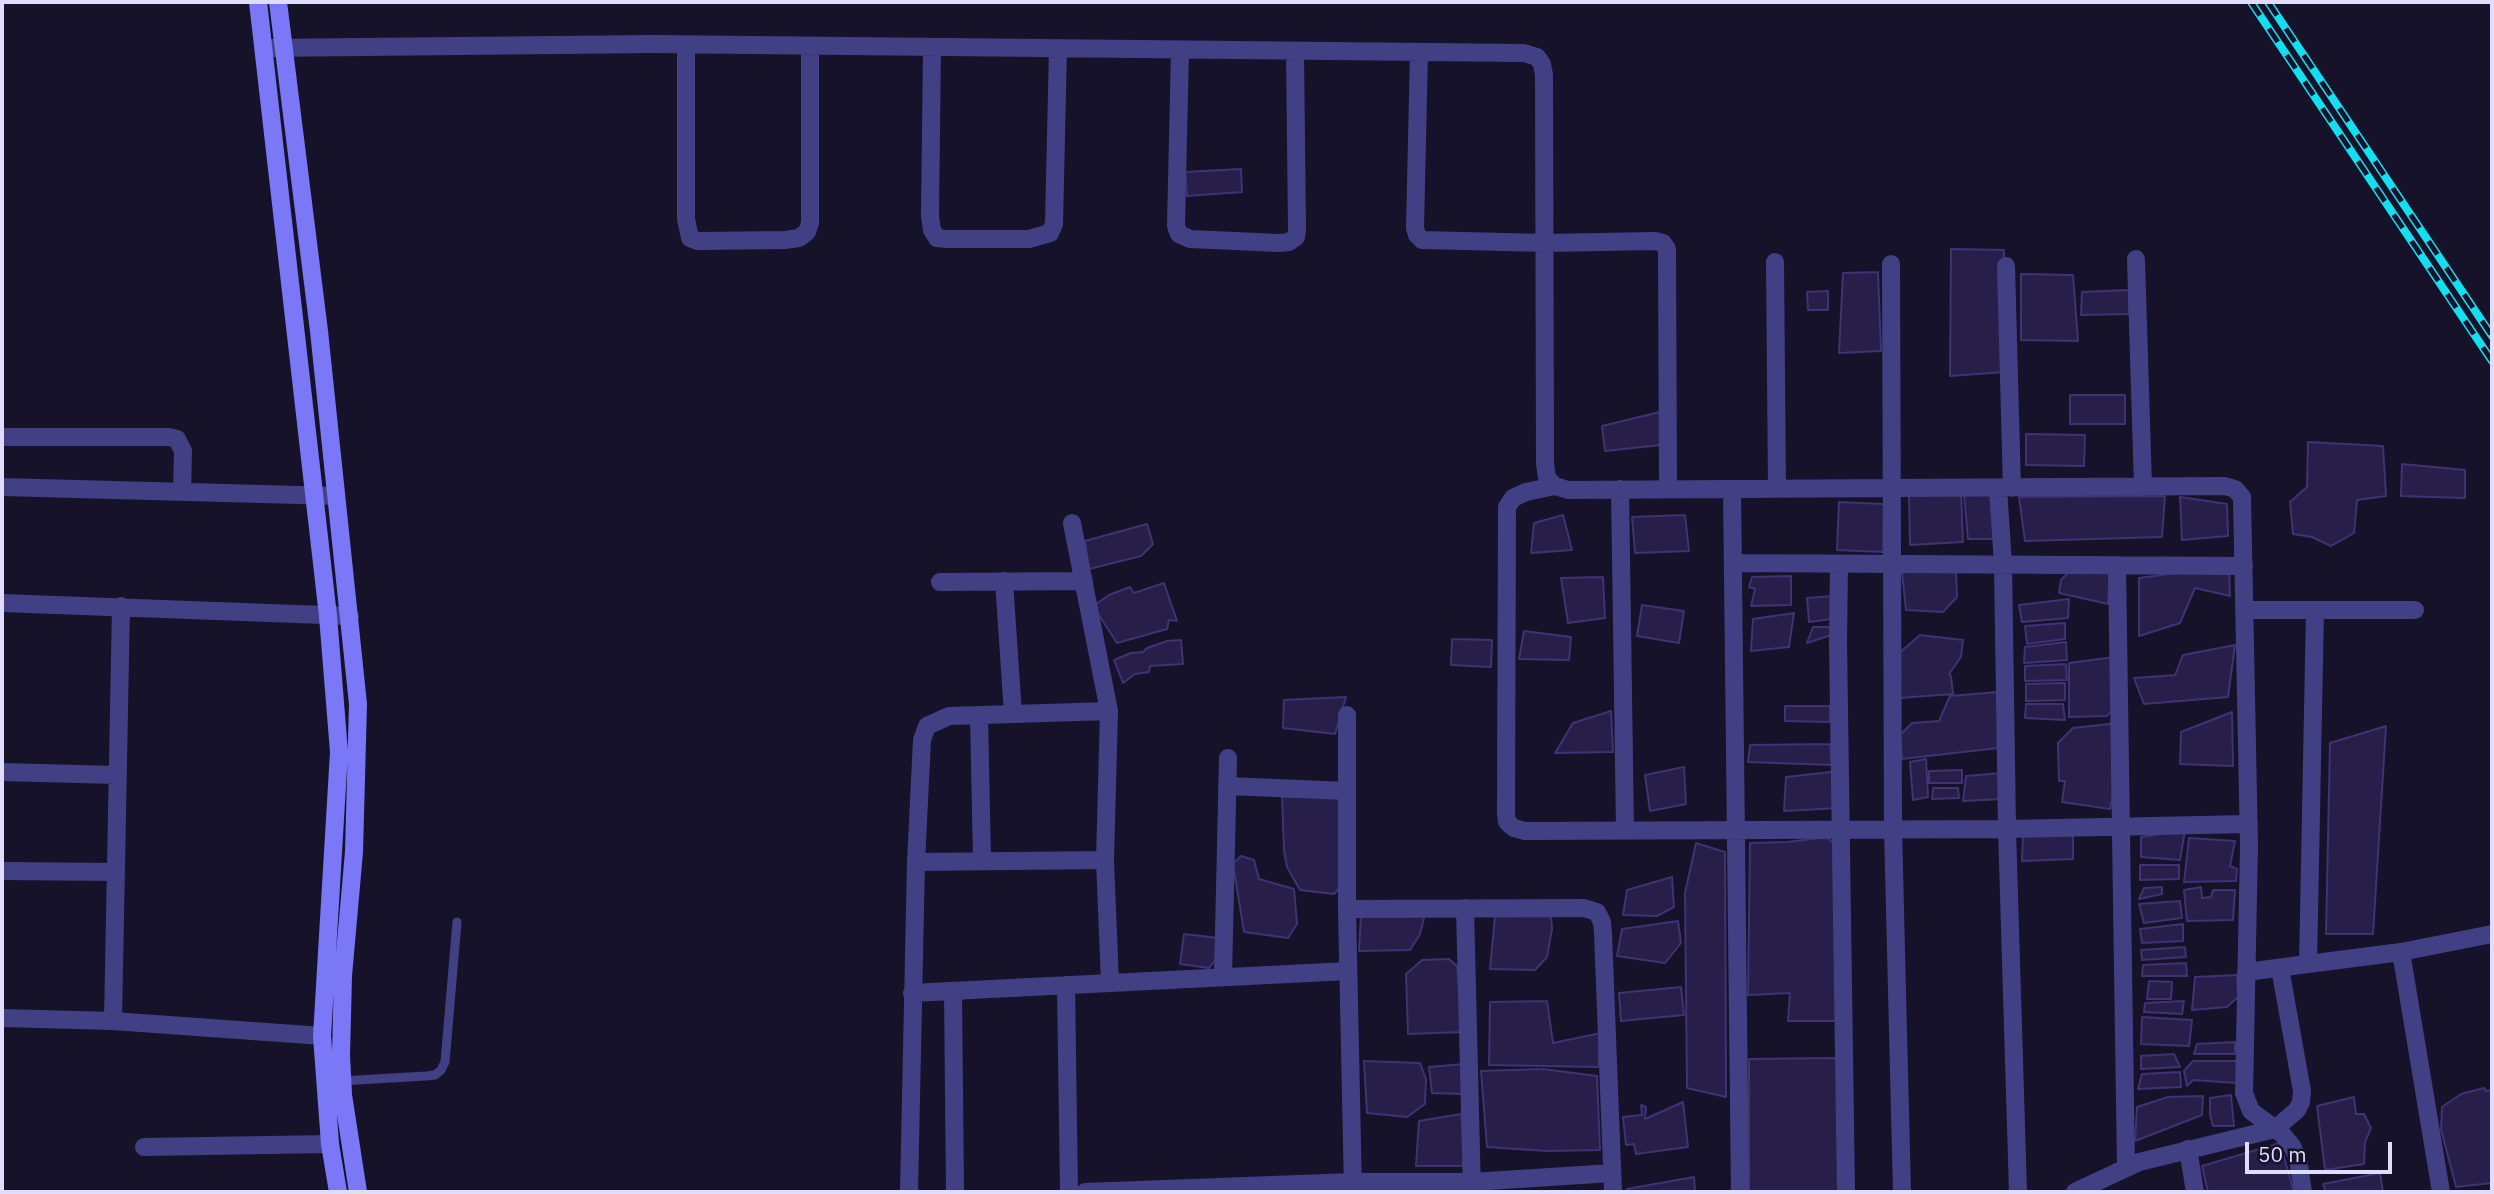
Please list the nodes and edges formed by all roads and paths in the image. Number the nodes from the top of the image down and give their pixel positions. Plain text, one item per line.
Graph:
1 (258, 2) edge
2 (278, 2) edge
3 (686, 45) junction
4 (810, 46) junction
5 (284, 47) junction
6 (932, 47) junction
7 (264, 48) junction
8 (1058, 48) junction
9 (1180, 50) junction
10 (1295, 51) junction
11 (1419, 52) junction
12 (1545, 243) junction
13 (2136, 259) dead end
14 (1775, 262) dead end
15 (1891, 264) dead end
16 (2006, 266) dead end
17 (2, 437) edge
18 (1555, 486) junction
19 (2, 487) edge
20 (2143, 487) junction
21 (1891, 488) junction
22 (2005, 488) junction
23 (1619, 489) junction
24 (1668, 489) junction
25 (1732, 489) junction
26 (1777, 489) junction
27 (182, 492) junction
28 (315, 496) junction
29 (336, 496) junction
30 (1072, 523) dead end
31 (1733, 563) junction
32 (1839, 564) junction
33 (1892, 564) junction
34 (2003, 564) junction
35 (2117, 565) junction
36 (2245, 566) junction
37 (1004, 581) junction
38 (1084, 581) junction
39 (940, 582) dead end
40 (2, 603) edge
41 (121, 606) junction
42 (2245, 610) junction
43 (2315, 610) junction
44 (2415, 610) dead end
45 (328, 616) junction
46 (350, 616) junction
47 (1109, 711) junction
48 (1013, 714) junction
49 (979, 715) junction
50 (1347, 715) dead end
51 (1228, 758) dead end
52 (2, 772) edge
53 (118, 775) junction
54 (1227, 786) junction
55 (1347, 791) junction
56 (2249, 824) junction
57 (2122, 827) junction
58 (1625, 829) junction
59 (1893, 829) junction
60 (2007, 829) junction
61 (1734, 830) junction
62 (1840, 830) junction
63 (1105, 860) junction
64 (982, 861) junction
65 (916, 862) junction
66 (2, 871) edge
67 (116, 872) junction
68 (1465, 908) junction
69 (1347, 909) junction
70 (457, 922) dead end
71 (2492, 934) edge
72 (2401, 952) junction
73 (2308, 964) junction
74 (2280, 968) junction
75 (1348, 971) junction
76 (2246, 972) junction
77 (1223, 977) junction
78 (1110, 983) junction
79 (1066, 985) junction
80 (953, 991) junction
81 (912, 993) junction
82 (2, 1018) edge
83 (113, 1021) junction
84 (323, 1037) junction
85 (334, 1081) junction
86 (2275, 1129) junction
87 (330, 1144) junction
88 (144, 1147) dead end
89 (2188, 1149) junction
90 (2126, 1167) junction
91 (1612, 1173) junction
92 (1353, 1187) edge
93 (1472, 1187) edge
94 (1219, 1190) edge
95 (338, 1192) edge
96 (358, 1192) edge
97 (909, 1192) edge
98 (955, 1192) edge
99 (1069, 1192) edge
100 (1085, 1192) edge
101 (1613, 1192) edge
102 (1740, 1192) edge
103 (1846, 1192) edge
104 (1902, 1192) edge
105 (2018, 1192) edge
106 (2075, 1192) edge
107 (2195, 1192) edge
108 (2303, 1192) edge
109 (2441, 1192) edge

1 - 7 street
2 - 5 street
3 - 4 street
3 - 4 street
3 - 5 street
4 - 6 street
5 - 7 street
5 - 29 street
6 - 8 street
6 - 8 street
7 - 28 street
8 - 9 street
9 - 10 street
9 - 10 street
10 - 11 street
11 - 12 street
11 - 12 street
12 - 18 street
12 - 24 street
13 - 20 street
14 - 26 street
15 - 21 street
16 - 22 street
17 - 27 street
18 - 23 street
18 - 58 street
19 - 27 street
20 - 22 street
20 - 36 street
21 - 22 street
21 - 26 street
21 - 33 street
22 - 34 street
23 - 24 street
23 - 58 street
24 - 25 street
25 - 26 street
25 - 31 street
27 - 28 street
28 - 29 street
28 - 45 street
29 - 46 street
30 - 38 street
31 - 32 street
31 - 61 street
32 - 33 street
32 - 62 street
33 - 34 street
33 - 59 street
34 - 35 street
34 - 60 street
35 - 36 street
35 - 57 street
36 - 42 street
37 - 38 street
37 - 39 street
37 - 48 street
38 - 47 street
40 - 41 street
41 - 45 street
41 - 53 street
42 - 43 street
42 - 56 street
43 - 44 street
43 - 73 street
45 - 46 street
45 - 84 street
46 - 85 street
47 - 48 street
47 - 63 street
48 - 49 street
49 - 64 street
49 - 65 street
50 - 55 street
51 - 54 street
52 - 53 street
53 - 67 street
54 - 55 street
54 - 77 street
55 - 69 street
56 - 57 street
56 - 76 street
57 - 60 street
57 - 90 street
58 - 61 street
59 - 60 street
59 - 62 street
59 - 104 street
60 - 105 street
61 - 62 street
61 - 102 street
62 - 103 street
63 - 64 street
63 - 78 street
64 - 65 street
65 - 81 street
66 - 67 street
67 - 83 street
68 - 69 street
68 - 91 street
68 - 93 street
69 - 75 street
70 - 85 lane
71 - 72 street
72 - 73 street
72 - 109 street
73 - 74 street
74 - 76 street
74 - 86 street
75 - 77 street
75 - 92 street
76 - 86 street
77 - 78 street
78 - 79 street
79 - 80 street
79 - 99 street
80 - 81 street
80 - 98 street
81 - 97 street
82 - 83 street
83 - 84 street
84 - 85 street
85 - 87 street
85 - 96 street
86 - 89 street
86 - 108 street
87 - 88 street
87 - 95 street
89 - 90 street
89 - 107 street
90 - 106 street
91 - 93 street
91 - 101 street
92 - 93 street
92 - 94 street
94 - 100 street

